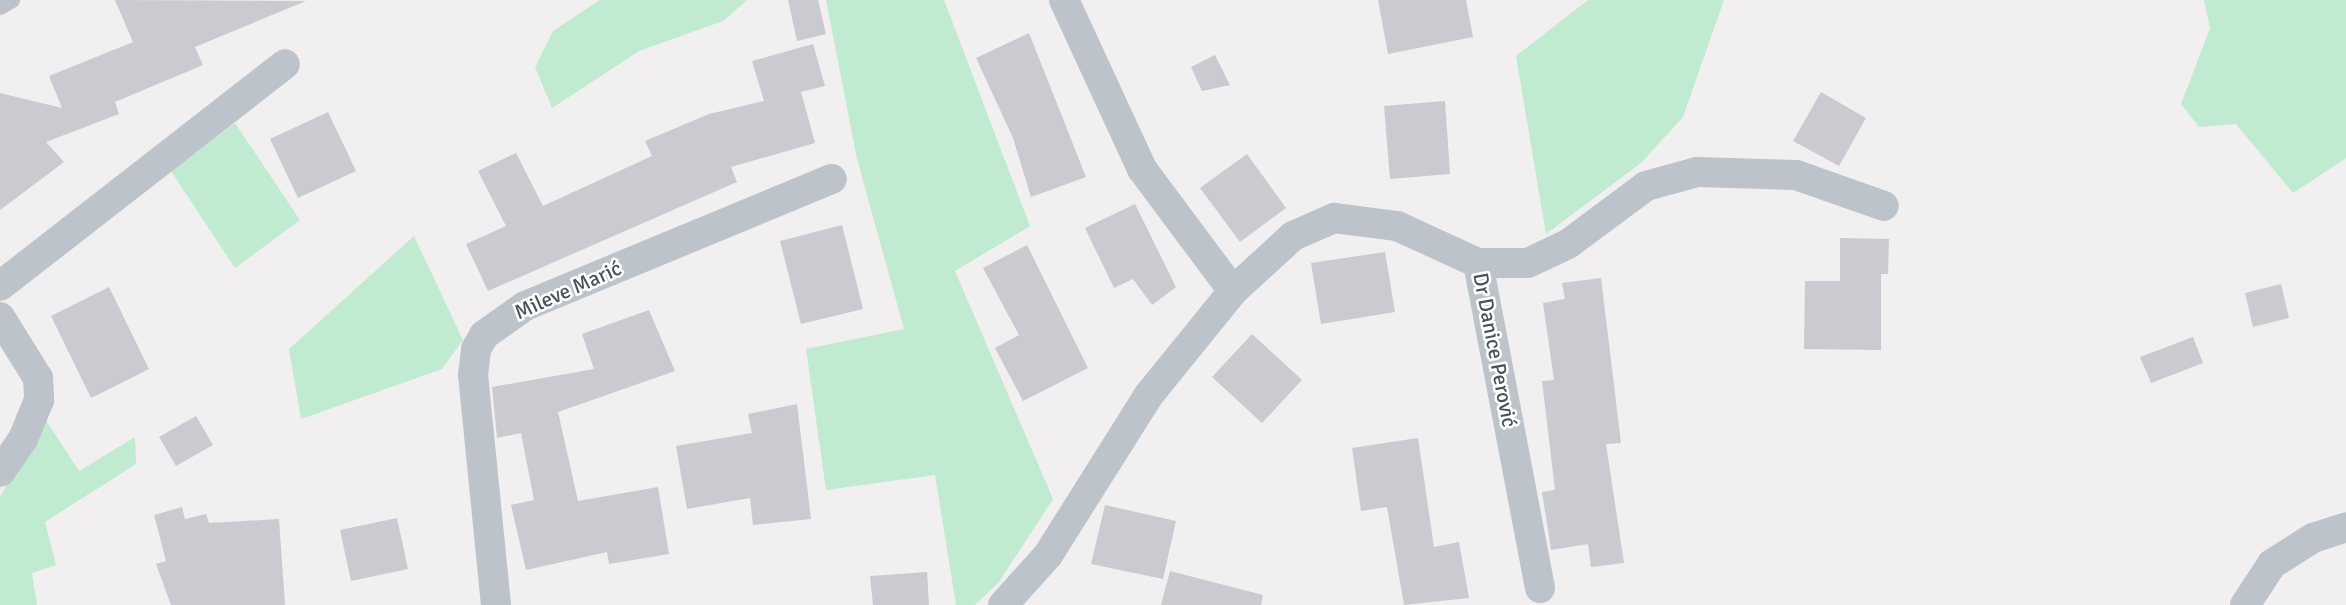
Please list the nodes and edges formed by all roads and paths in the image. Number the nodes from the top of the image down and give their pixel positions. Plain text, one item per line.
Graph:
1 (12, 0) edge
2 (1064, 0) edge
3 (0, 7) edge
4 (285, 64) dead end
5 (832, 179) dead end
6 (1884, 206) dead end
7 (1478, 263) junction
8 (0, 286) edge
9 (1233, 291) junction
10 (0, 317) edge
11 (0, 472) edge
12 (2346, 527) edge
13 (1540, 588) dead end
14 (496, 605) edge
15 (1003, 605) edge
16 (2245, 605) edge

1 - 3 lane
2 - 9 street
4 - 8 street
5 - 14 street, Mileve Marić
6 - 7 street
7 - 9 street, Dr Danice Perović
7 - 13 street, Dr Danice Perović
9 - 15 street, Dr Danice Perović
10 - 11 street
12 - 16 street

